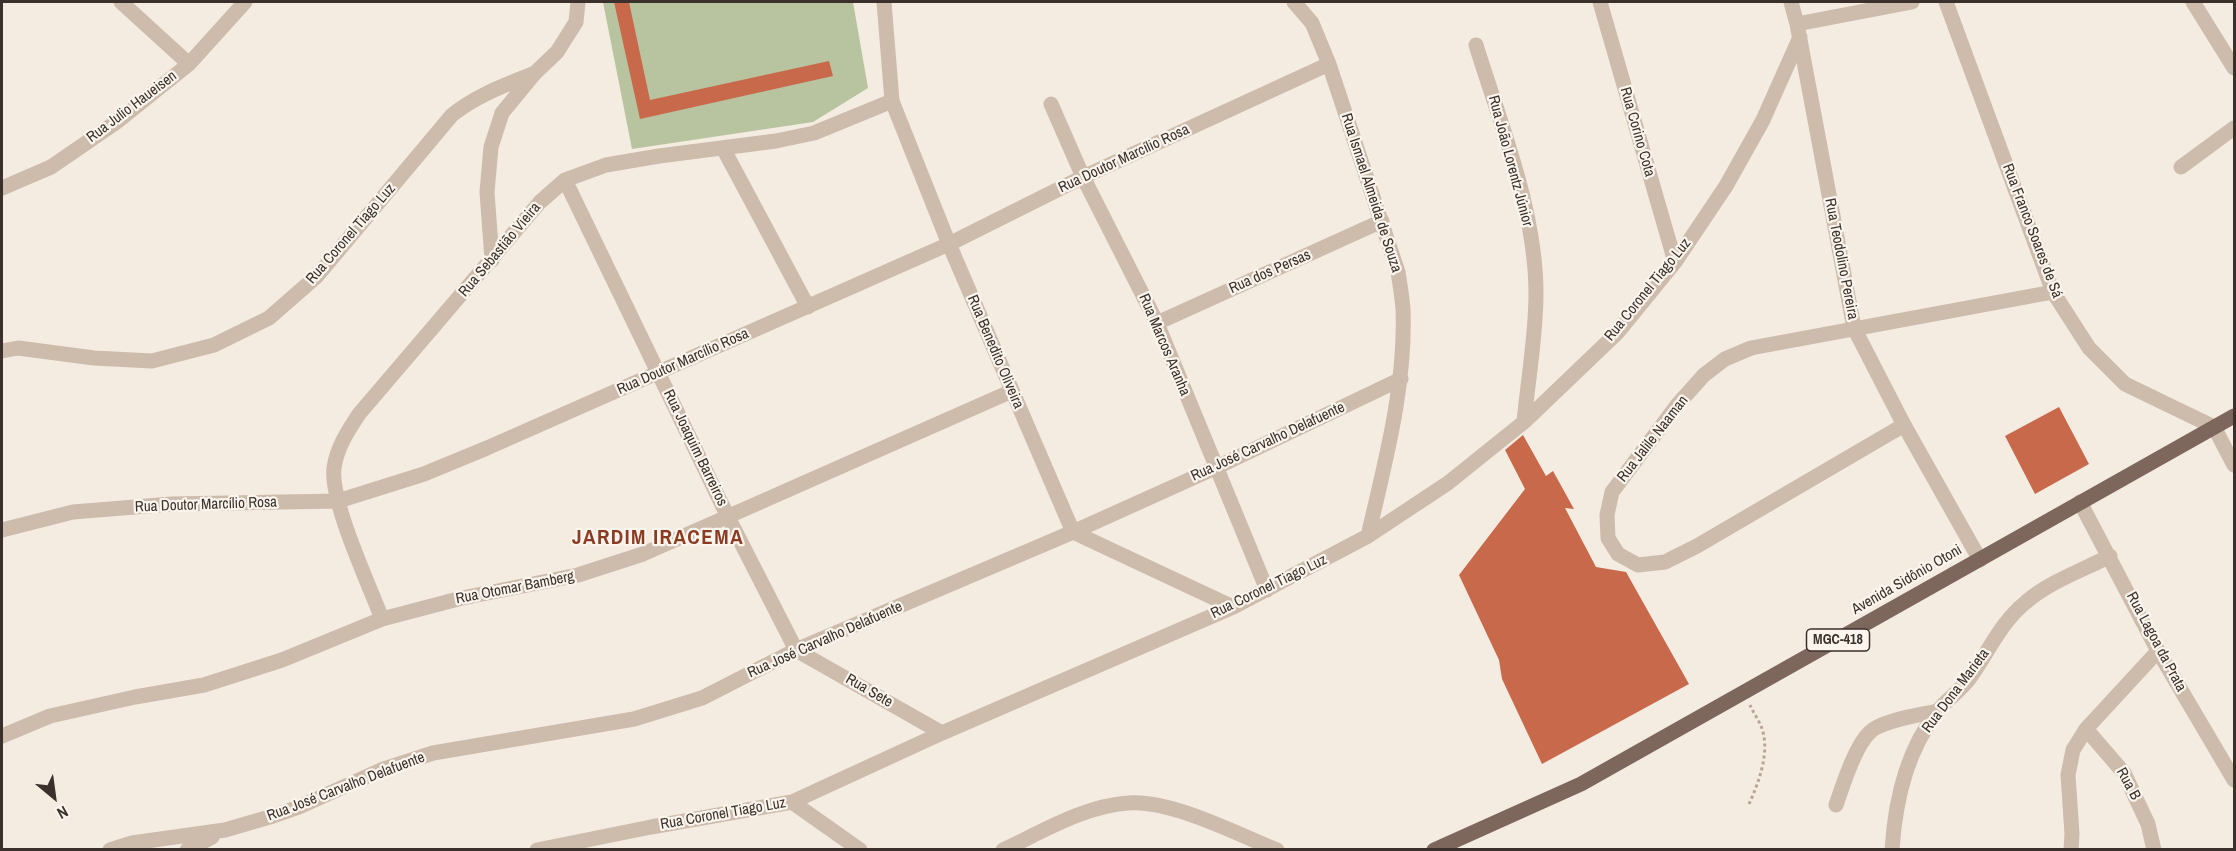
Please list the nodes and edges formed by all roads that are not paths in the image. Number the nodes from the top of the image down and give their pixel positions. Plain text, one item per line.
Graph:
1 (122, 2) edge
2 (245, 2) edge
3 (578, 2) edge
4 (884, 2) edge
5 (1294, 2) edge
6 (1599, 2) edge
7 (1791, 2) edge
8 (1912, 2) edge
9 (1946, 2) edge
10 (2193, 2) edge
11 (1798, 31) junction
12 (1476, 45) dead end
13 (189, 64) junction
14 (1329, 64) junction
15 (2235, 68) edge
16 (535, 73) junction
17 (892, 101) junction
18 (1051, 104) dead end
19 (2235, 128) edge
20 (723, 148) junction
21 (2181, 167) dead end
22 (1083, 177) junction
23 (565, 180) junction
24 (2, 188) edge
25 (1382, 221) junction
26 (949, 244) junction
27 (492, 260) junction
28 (1675, 262) junction
29 (2053, 292) junction
30 (808, 307) junction
31 (1157, 323) junction
32 (1854, 327) junction
33 (2, 351) edge
34 (658, 372) junction
35 (1401, 379) junction
36 (1012, 391) junction
37 (2235, 416) edge
38 (1524, 422) junction
39 (1904, 425) junction
40 (2214, 427) junction
41 (2235, 465) edge
42 (1215, 468) junction
43 (338, 501) junction
44 (2080, 502) junction
45 (728, 517) junction
46 (2, 530) edge
47 (1073, 532) junction
48 (1368, 536) junction
49 (2110, 556) junction
50 (1980, 560) junction
51 (1267, 590) junction
52 (1233, 606) junction
53 (382, 619) junction
54 (796, 650) junction
55 (2158, 651) junction
56 (1937, 711) junction
57 (2086, 729) junction
58 (942, 733) junction
59 (2, 736) edge
60 (2235, 780) edge
61 (792, 802) junction
62 (1836, 805) dead end
63 (225, 830) junction
64 (110, 849) edge
65 (187, 849) edge
66 (537, 849) edge
67 (860, 849) edge
68 (1003, 849) edge
69 (1277, 849) edge
70 (1434, 849) edge
71 (1892, 849) edge
72 (2071, 849) edge
73 (2154, 849) edge

1 - 13 street
2 - 13 street, Rua Julio Haueisen
3 - 16 street
4 - 17 street, Rua Benedito Oliveira
5 - 14 street, Rua Ismael Almeida de Souza
6 - 28 street, Rua Corino Cota
7 - 11 street, Rua Teodolino Pereira
8 - 11 street
9 - 29 street, Rua Franco Soares de Sá
10 - 15 street
11 - 28 street, Rua Coronel Tiago Luz
11 - 32 street, Rua Teodolino Pereira
12 - 38 street, Rua João Lorentz Júnior
13 - 24 street, Rua Julio Haueisen
14 - 22 street, Rua Doutor Marcílio Rosa
14 - 25 street, Rua Ismael Almeida de Souza
16 - 27 street
16 - 33 street, Rua Coronel Tiago Luz
17 - 20 street, Rua Sebastião Vieira
17 - 26 street, Rua Benedito Oliveira
18 - 22 street, Rua Marcos Aranha
19 - 21 street
20 - 23 street, Rua Sebastião Vieira
20 - 30 street
22 - 26 street, Rua Doutor Marcílio Rosa
22 - 31 street, Rua Marcos Aranha
23 - 27 street, Rua Sebastião Vieira
23 - 34 street, Rua Joaquim Barreiros
25 - 31 street, Rua dos Persas
25 - 35 street, Rua Ismael Almeida de Souza
26 - 30 street, Rua Doutor Marcílio Rosa
26 - 36 street, Rua Benedito Oliveira
27 - 43 street, Rua Sebastião Vieira
28 - 38 street, Rua Coronel Tiago Luz
29 - 32 street, Rua Jalile Naaman
29 - 40 street, Rua Franco Soares de Sá
30 - 34 street, Rua Doutor Marcílio Rosa
31 - 42 street, Rua Marcos Aranha
32 - 39 street, Rua Teodolino Pereira
32 - 39 street, Rua Jalile Naaman
34 - 43 street, Rua Doutor Marcílio Rosa
34 - 45 street, Rua Joaquim Barreiros
35 - 42 street, Rua José Carvalho Delafuente
35 - 48 street, Rua Ismael Almeida de Souza
36 - 45 street, Rua Otomar Bamberg
36 - 47 street, Rua Benedito Oliveira
37 - 40 main road, Avenida Sidônio Otoni / MGC-418
38 - 48 street, Rua Coronel Tiago Luz
39 - 50 street, Rua Teodolino Pereira
40 - 41 street
40 - 44 main road, Avenida Sidônio Otoni / MGC-418
42 - 47 street, Rua José Carvalho Delafuente
42 - 51 street, Rua Marcos Aranha
43 - 46 street, Rua Doutor Marcílio Rosa
43 - 53 street, Rua Sebastião Vieira
44 - 49 street, Rua Lagoa da Prata
44 - 50 main road, Avenida Sidônio Otoni / MGC-418
45 - 53 street, Rua Otomar Bamberg
45 - 54 street, Rua Joaquim Barreiros
47 - 52 street
47 - 54 street, Rua José Carvalho Delafuente
48 - 51 street, Rua Coronel Tiago Luz
49 - 55 street, Rua Lagoa da Prata
49 - 56 street, Rua Dona Marieta
50 - 70 main road, Avenida Sidônio Otoni / MGC-418
51 - 52 street, Rua Coronel Tiago Luz
52 - 58 street, Rua Coronel Tiago Luz
53 - 59 street, Rua Otomar Bamberg
54 - 58 street, Rua Sete
54 - 63 street, Rua José Carvalho Delafuente
55 - 57 street
55 - 60 street, Rua Lagoa da Prata
56 - 62 street
56 - 71 street, Rua Dona Marieta
57 - 72 street
57 - 73 street, Rua B
58 - 61 street, Rua Coronel Tiago Luz
61 - 66 street, Rua Coronel Tiago Luz
61 - 67 street
63 - 64 street
63 - 65 street
68 - 69 street

